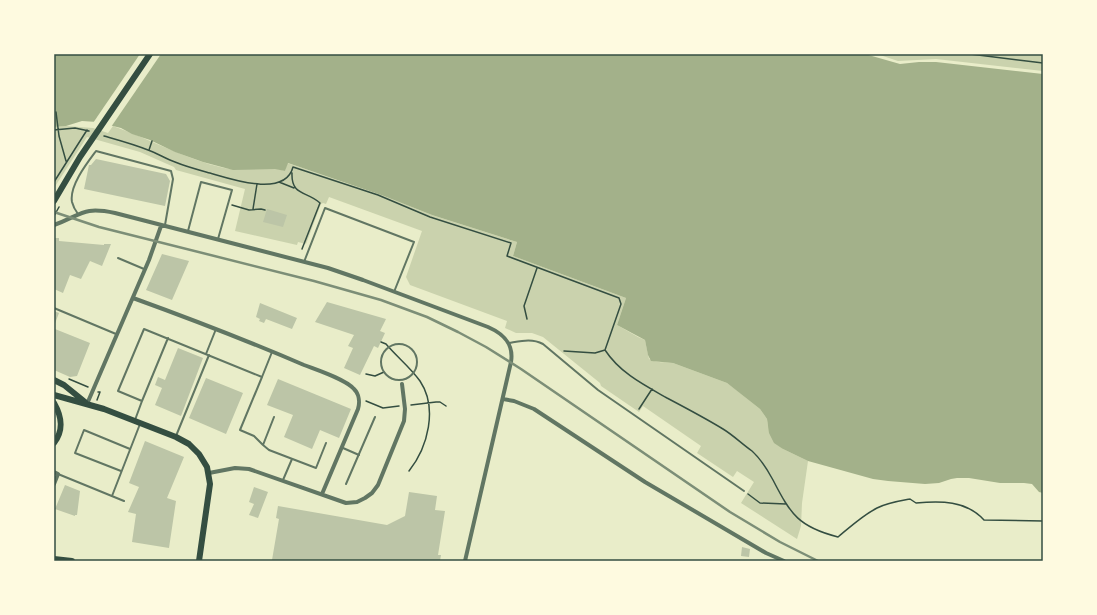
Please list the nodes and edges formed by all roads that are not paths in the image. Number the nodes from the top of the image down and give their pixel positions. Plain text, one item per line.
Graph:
1 (150, 54) edge
2 (54, 201) edge
3 (78, 214) junction
4 (54, 225) edge
5 (163, 226) junction
6 (188, 232) junction
7 (218, 240) junction
8 (118, 258) dead end
9 (304, 262) junction
10 (146, 269) junction
11 (394, 292) junction
12 (133, 298) junction
13 (54, 308) edge
14 (216, 329) junction
15 (118, 334) junction
16 (168, 338) junction
17 (509, 343) junction
18 (272, 352) junction
19 (206, 354) junction
20 (209, 355) junction
21 (262, 377) junction
22 (54, 380) edge
23 (401, 382) junction
24 (54, 395) edge
25 (503, 399) junction
26 (142, 401) junction
27 (54, 403) edge
28 (87, 404) junction
29 (274, 417) dead end
30 (375, 417) dead end
31 (138, 422) junction
32 (176, 437) junction
33 (54, 443) edge
34 (326, 443) dead end
35 (262, 445) junction
36 (342, 448) junction
37 (130, 449) junction
38 (359, 455) junction
39 (292, 459) junction
40 (122, 472) junction
41 (209, 472) junction
42 (56, 473) edge
43 (284, 480) junction
44 (54, 484) edge
45 (346, 484) dead end
46 (744, 491) road end
47 (322, 494) junction
48 (112, 496) junction
49 (124, 501) dead end
50 (54, 559) edge
51 (72, 561) edge
52 (199, 561) edge
53 (466, 561) edge
54 (784, 561) edge

1 - 2 main road
3 - 4 street
3 - 5 street
3 - 5 lane
5 - 6 street
5 - 10 street
6 - 7 street
6 - 7 lane
7 - 9 street
8 - 10 lane
9 - 11 street
9 - 11 lane
10 - 12 street
11 - 17 street
12 - 14 street
12 - 15 street
13 - 15 lane
14 - 18 street
14 - 19 lane
15 - 28 street
16 - 19 lane
16 - 26 lane
16 - 26 lane
17 - 25 street
17 - 46 lane
18 - 21 lane
18 - 36 street
19 - 20 lane
20 - 21 lane
20 - 32 lane
21 - 35 lane
22 - 28 main road
23 - 23 lane
23 - 47 street
24 - 28 main road
25 - 53 street
25 - 54 street
26 - 31 lane
27 - 33 main road
28 - 31 main road
29 - 35 lane
30 - 38 lane
31 - 32 main road
31 - 37 lane
32 - 41 main road
34 - 39 lane
35 - 39 lane
36 - 38 lane
36 - 47 street
37 - 40 lane
37 - 40 lane
38 - 45 lane
39 - 43 lane
40 - 48 lane
41 - 43 street
41 - 52 main road
42 - 44 street
42 - 48 lane
43 - 47 street
48 - 49 lane
50 - 51 main road

